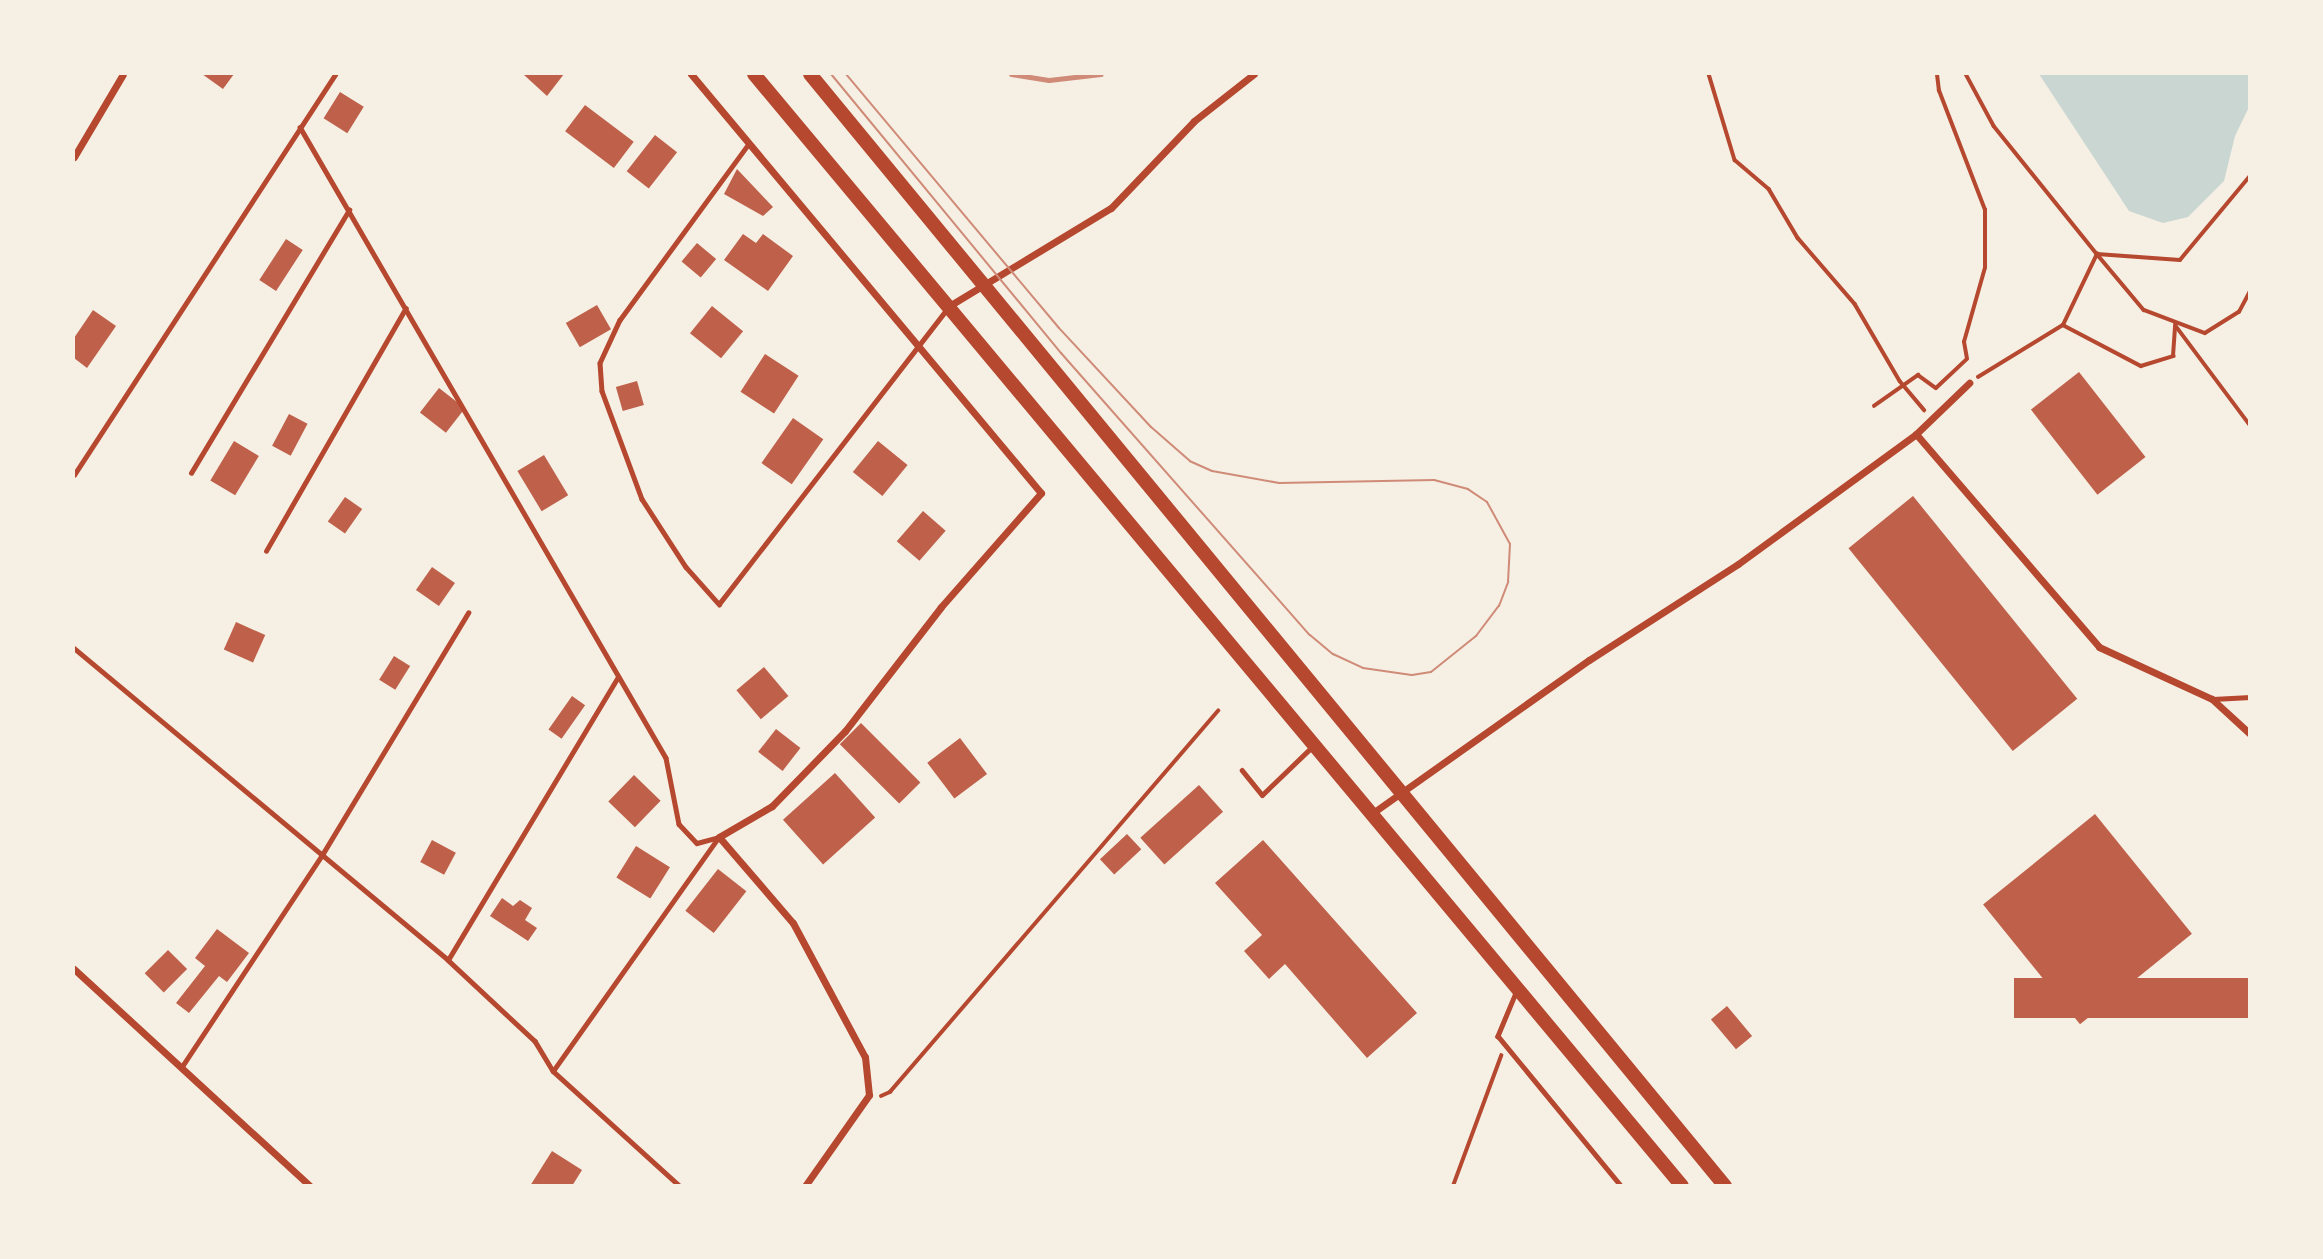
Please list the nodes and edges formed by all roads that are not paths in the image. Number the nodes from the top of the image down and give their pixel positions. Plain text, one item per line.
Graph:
1 (123, 74) edge
2 (335, 74) edge
3 (691, 74) edge
4 (754, 74) edge
5 (810, 74) edge
6 (1254, 74) edge
7 (300, 127) junction
8 (749, 143) junction
9 (76, 147) edge
10 (74, 157) edge
11 (349, 210) junction
12 (982, 282) junction
13 (949, 306) junction
14 (406, 308) junction
15 (921, 345) junction
16 (1969, 383) road end
17 (1916, 433) junction
18 (191, 473) dead end
19 (74, 475) edge
20 (266, 551) dead end
21 (468, 613) dead end
22 (74, 648) edge
23 (618, 677) junction
24 (2249, 697) edge
25 (2212, 699) junction
26 (2249, 734) edge
27 (1316, 743) junction
28 (1242, 770) dead end
29 (1405, 792) junction
30 (1374, 812) junction
31 (719, 837) junction
32 (322, 855) junction
33 (448, 960) junction
34 (74, 969) edge
35 (1518, 986) junction
36 (183, 1065) junction
37 (553, 1071) junction
38 (310, 1185) edge
39 (680, 1185) edge
40 (805, 1185) edge
41 (1621, 1185) edge
42 (1682, 1185) edge
43 (1725, 1185) edge

1 - 9 street
2 - 7 lane
3 - 8 street
4 - 13 main road
5 - 12 main road
6 - 12 street
7 - 11 lane
7 - 19 lane
8 - 15 street
8 - 15 lane
9 - 10 street
11 - 14 lane
11 - 18 lane
12 - 13 street
12 - 29 main road
13 - 15 lane
13 - 27 main road
14 - 20 lane
14 - 23 lane
15 - 31 street
16 - 17 street
17 - 25 street
17 - 29 street
21 - 32 lane
22 - 32 lane
23 - 31 lane
23 - 33 lane
24 - 25 lane
25 - 26 street
27 - 28 lane
27 - 30 main road
29 - 30 street
29 - 43 main road
30 - 35 main road
31 - 37 lane
31 - 40 street
32 - 33 lane
32 - 36 lane
33 - 37 lane
34 - 36 street
35 - 41 lane
35 - 42 main road
36 - 38 street
37 - 39 lane

